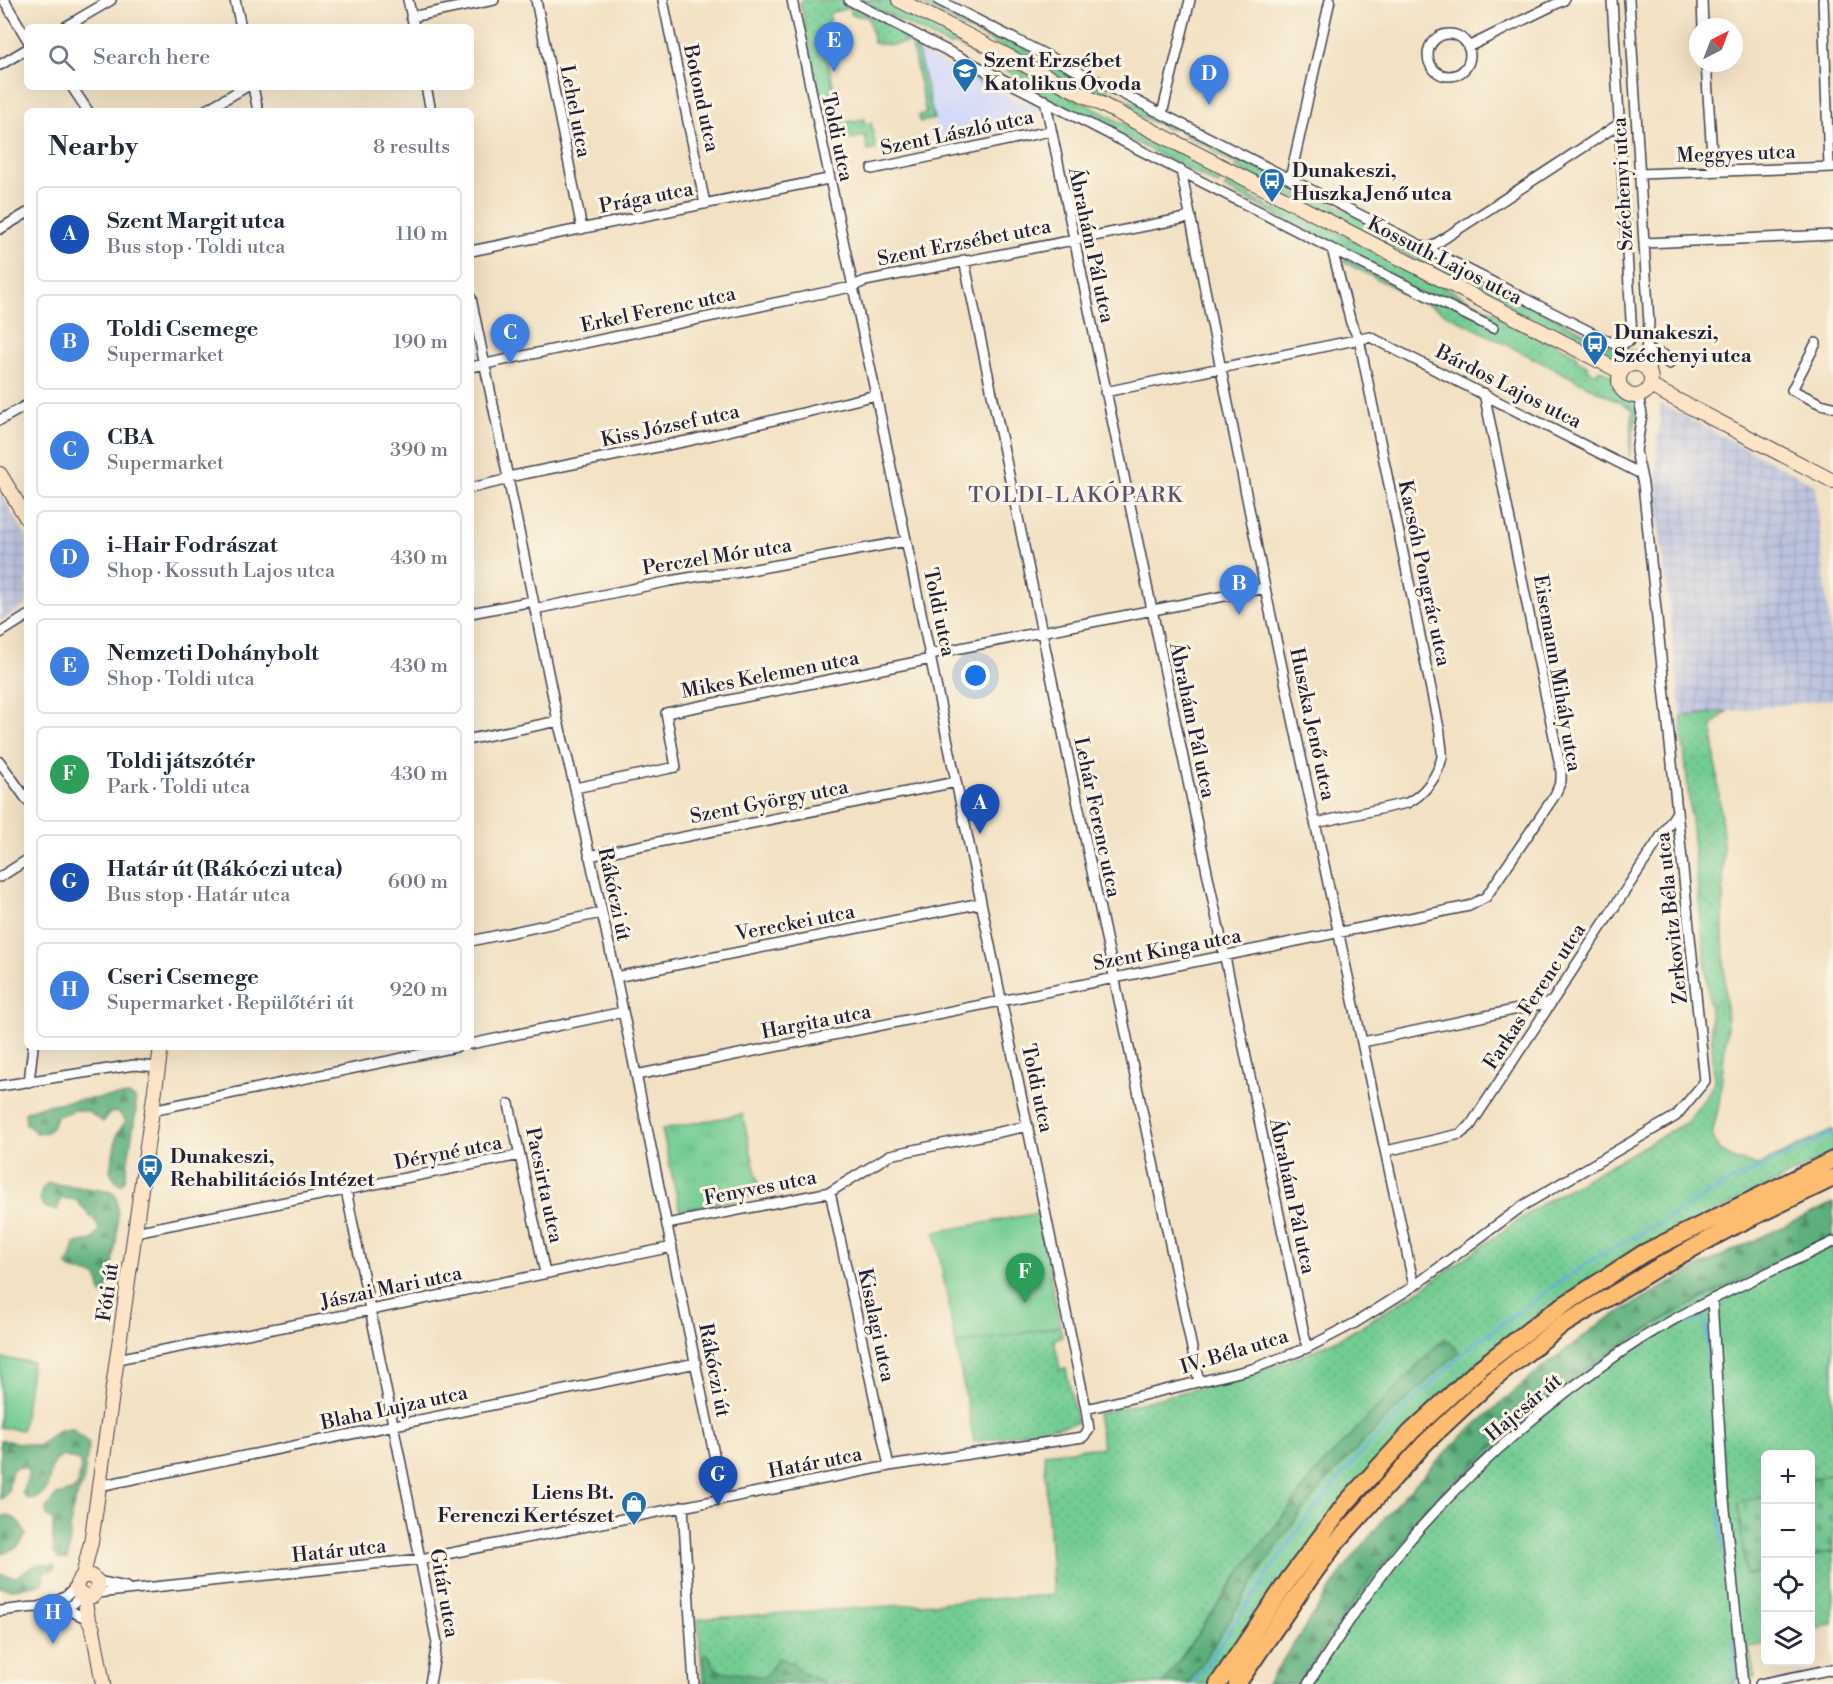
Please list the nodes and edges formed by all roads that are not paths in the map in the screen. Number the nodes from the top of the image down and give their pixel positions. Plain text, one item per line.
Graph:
1 (4, 0) edge
2 (111, 0) edge
3 (236, 0) edge
4 (408, 0) edge
5 (494, 0) edge
6 (536, 0) edge
7 (663, 0) edge
8 (792, 0) edge
9 (849, 0) edge
10 (899, 0) edge
11 (938, 0) edge
12 (1190, 0) edge
13 (1330, 0) edge
14 (1564, 0) edge
15 (1612, 0) edge
16 (1629, 0) edge
17 (1702, 0) edge
18 (1823, 0) edge
19 (411, 17) junction
20 (1703, 18) edge
21 (70, 24) edge
22 (240, 24) edge
23 (413, 24) edge
24 (24, 34) edge
25 (1468, 47) junction
26 (24, 51) edge
27 (0, 65) edge
28 (1707, 72) edge
29 (74, 90) edge
30 (241, 90) edge
31 (254, 90) edge
32 (427, 90) edge
33 (1045, 100) junction
34 (86, 108) edge
35 (209, 108) edge
36 (257, 108) edge
37 (430, 108) edge
38 (1162, 114) junction
39 (1619, 124) junction
40 (1050, 131) junction
41 (1831, 167) edge
42 (872, 169) dead end
43 (1181, 170) junction
44 (1713, 171) junction
45 (1640, 174) junction
46 (828, 179) junction
47 (1290, 179) junction
48 (705, 204) junction
49 (24, 215) edge
50 (1191, 217) junction
51 (0, 229) edge
52 (582, 229) junction
53 (1833, 235) edge
54 (1073, 239) junction
55 (1644, 243) junction
56 (1332, 249) junction
57 (1428, 249) junction
58 (474, 250) edge
59 (964, 260) junction
60 (851, 287) junction
61 (474, 312) edge
62 (1493, 328) dead end
63 (1359, 339) junction
64 (1629, 341) joint
65 (1816, 343) dead end
66 (1646, 350) junction
67 (485, 364) junction
68 (1668, 364) dead end
69 (1640, 365) junction
70 (474, 366) edge
71 (1221, 367) junction
72 (1621, 372) junction
73 (1650, 386) junction
74 (1105, 392) junction
75 (1484, 393) junction
76 (876, 395) junction
77 (1638, 396) junction
78 (24, 407) edge
79 (1833, 407) edge
80 (0, 420) edge
81 (0, 474) edge
82 (1641, 474) junction
83 (508, 477) junction
84 (1833, 481) edge
85 (474, 487) edge
86 (24, 514) edge
87 (906, 541) junction
88 (1266, 588) junction
89 (534, 605) junction
90 (1151, 610) junction
91 (474, 613) edge
92 (24, 618) edge
93 (1040, 632) junction
94 (0, 633) edge
95 (930, 657) junction
96 (558, 721) junction
97 (474, 738) edge
98 (0, 762) edge
99 (956, 782) junction
100 (575, 788) junction
101 (24, 796) edge
102 (1677, 812) junction
103 (1316, 823) junction
104 (588, 856) junction
105 (24, 862) edge
106 (0, 877) edge
107 (981, 903) junction
108 (601, 914) junction
109 (1340, 932) junction
110 (474, 940) edge
111 (1224, 956) junction
112 (616, 977) junction
113 (1114, 977) junction
114 (1002, 1002) junction
115 (1551, 1002) junction
116 (623, 1012) junction
117 (1363, 1042) junction
118 (474, 1043) edge
119 (33, 1050) edge
120 (161, 1050) edge
121 (442, 1050) edge
122 (158, 1067) junction
123 (636, 1075) junction
124 (29, 1082) junction
125 (0, 1086) edge
126 (509, 1104) dead end
127 (152, 1110) junction
128 (1028, 1126) junction
129 (1386, 1151) junction
130 (520, 1155) junction
131 (1833, 1160) edge
132 (1833, 1178) edge
133 (346, 1190) junction
134 (830, 1192) junction
135 (667, 1224) junction
136 (135, 1232) junction
137 (1833, 1242) edge
138 (672, 1246) junction
139 (545, 1273) junction
140 (1414, 1286) junction
141 (1712, 1299) junction
142 (371, 1310) junction
143 (1307, 1348) junction
144 (117, 1359) junction
145 (696, 1363) junction
146 (1198, 1382) junction
147 (1086, 1409) junction
148 (394, 1426) junction
149 (889, 1466) junction
150 (99, 1486) junction
151 (723, 1498) junction
152 (683, 1506) junction
153 (421, 1559) junction
154 (89, 1588) junction
155 (39, 1607) junction
156 (66, 1609) junction
157 (0, 1611) edge
158 (91, 1624) junction
159 (1833, 1669) edge
160 (103, 1684) edge
161 (430, 1684) edge
162 (694, 1684) edge
163 (1218, 1684) edge
164 (1237, 1684) edge
165 (1308, 1684) edge
166 (1743, 1684) edge
167 (1760, 1684) edge

1 - 24 street
2 - 21 street
3 - 22 street
4 - 19 street
5 - 19 street
6 - 52 street, Lehel utca
7 - 48 street, Botond utca
8 - 46 street, Toldi utca
9 - 33 street
10 - 72 street, Kossuth Lajos utca
11 - 38 street, Kossuth Lajos utca
12 - 38 street
13 - 47 street
14 - 25 street
15 - 39 street, Széchenyi utca
16 - 45 street, Széchenyi utca
17 - 20 street
18 - 41 street
19 - 23 street
25 - 25 street
26 - 27 street
28 - 44 street
29 - 34 street
30 - 35 street
31 - 36 street
32 - 37 street
33 - 40 street, Ábrahám Pál utca
33 - 43 street
38 - 47 street, Kossuth Lajos utca
39 - 57 street
39 - 64 street, Széchenyi utca
40 - 42 street, Szent László utca
40 - 54 street, Ábrahám Pál utca
41 - 44 street, Meggyes utca
43 - 50 street, Huszka Jenő utca
43 - 56 street
44 - 45 street, Meggyes utca
45 - 55 street, Széchenyi utca
46 - 48 street, Prága utca
46 - 60 street, Toldi utca
47 - 57 street, Kossuth Lajos utca
48 - 52 street, Prága utca
49 - 51 street
50 - 54 street, Szent Erzsébet utca
50 - 71 street, Huszka Jenő utca
52 - 58 street, Prága utca
53 - 55 street
54 - 59 street, Szent Erzsébet utca
54 - 74 street, Ábrahám Pál utca
55 - 66 street, Széchenyi utca
56 - 62 street
56 - 63 street, Kacsóh Pongrác utca
57 - 64 street, Kossuth Lajos utca
59 - 60 street, Szent Erzsébet utca
59 - 93 street, Lehár Ferenc utca
60 - 67 street, Erkel Ferenc utca
60 - 76 street, Toldi utca
61 - 67 street, Rákóczi út
63 - 71 street
63 - 75 street, Bárdos Lajos utca
63 - 103 street, Kacsóh Pongrác utca
65 - 79 street
66 - 68 street
66 - 69 street, Széchenyi utca
67 - 70 street, Erkel Ferenc utca
67 - 83 street, Rákóczi út
69 - 72 street
69 - 73 street
71 - 74 street
71 - 88 street, Huszka Jenő utca
72 - 77 street
73 - 77 street
73 - 84 street
74 - 90 street, Ábrahám Pál utca
75 - 82 street, Bárdos Lajos utca
75 - 109 street, Eisemann Mihály utca
76 - 83 street, Kiss József utca
76 - 87 street, Toldi utca
77 - 82 street, Zerkovitz Béla utca
78 - 80 street
81 - 86 street
82 - 102 street, Zerkovitz Béla utca
83 - 85 street, Kiss József utca
83 - 89 street, Rákóczi út
87 - 89 street, Perczel Mór utca
87 - 95 street, Toldi utca
88 - 90 street
88 - 103 street, Huszka Jenő utca
89 - 91 street, Perczel Mór utca
89 - 96 street, Rákóczi út
90 - 93 street
90 - 111 street, Ábrahám Pál utca
92 - 94 street
93 - 95 street
93 - 113 street, Lehár Ferenc utca
95 - 99 street, Toldi utca
95 - 100 street, Mikes Kelemen utca
96 - 97 street
96 - 100 street, Rákóczi út
98 - 101 street
99 - 104 street, Szent György utca
99 - 107 street, Toldi utca
100 - 104 street, Rákóczi út
102 - 115 street, Farkas Ferenc utca
102 - 140 street, Zerkovitz Béla utca
103 - 109 street, Huszka Jenő utca
104 - 108 street, Rákóczi út
105 - 106 street
107 - 112 street, Vereckei utca
107 - 114 street, Toldi utca
108 - 110 street
108 - 112 street, Rákóczi út
109 - 111 street, Szent Kinga utca
109 - 117 street, Huszka Jenő utca
111 - 113 street, Szent Kinga utca
111 - 143 street, Ábrahám Pál utca
112 - 116 street, Rákóczi út
113 - 114 street, Szent Kinga utca
113 - 146 street, Lehár Ferenc utca
114 - 123 street, Hargita utca
114 - 128 street, Toldi utca
115 - 117 street
115 - 129 street, Farkas Ferenc utca
116 - 118 street
116 - 123 street, Rákóczi út
117 - 129 street, Huszka Jenő utca
119 - 124 street
120 - 122 street, Fóti út
121 - 127 street
122 - 124 street
122 - 127 street, Fóti út
123 - 135 street, Rákóczi út
124 - 125 street
126 - 130 street, Pacsirta utca
127 - 136 street, Fóti út
128 - 134 street, Fenyves utca
128 - 147 street, Toldi utca
129 - 140 street, Huszka Jenő utca
130 - 133 street, Déryné utca
130 - 139 street, Pacsirta utca
131 - 163 highway
132 - 164 highway
133 - 136 street, Déryné utca
133 - 142 street, Gitár utca
134 - 135 street, Fenyves utca
134 - 149 street, Kisalagi utca
135 - 138 street, Rákóczi út
136 - 144 street, Fóti út
137 - 141 street, Hajcsár út
138 - 139 street, Jászai Mari utca
138 - 145 street, Rákóczi út
139 - 142 street, Jászai Mari utca
140 - 143 street, IV. Béla utca
141 - 165 street, Hajcsár út
141 - 166 street
142 - 144 street, Jászai Mari utca
142 - 148 street, Gitár utca
143 - 146 street, IV. Béla utca
144 - 150 street, Fóti út
145 - 148 street, Blaha Lujza utca
145 - 151 street, Rákóczi út
146 - 147 street, IV. Béla utca
147 - 149 street, Határ utca
148 - 150 street, Blaha Lujza utca
148 - 153 street, Gitár utca
149 - 151 street, Határ utca
150 - 154 street, Fóti út
151 - 152 street, Határ utca
152 - 153 street, Határ utca
152 - 162 street
153 - 154 street, Határ utca
153 - 161 street, Gitár utca
154 - 155 street
154 - 156 street
154 - 158 street, Fóti út
155 - 156 street
155 - 157 street
156 - 158 street
158 - 160 street, Fóti út
159 - 167 street

